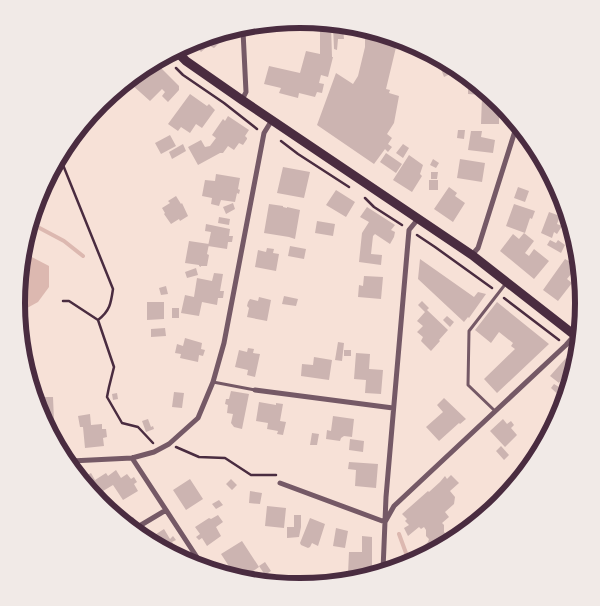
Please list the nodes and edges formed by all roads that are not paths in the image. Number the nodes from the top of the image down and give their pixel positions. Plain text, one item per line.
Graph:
1 (243, 34) edge
2 (180, 55) edge
3 (242, 100) junction
4 (272, 120) junction
5 (515, 132) edge
6 (418, 219) junction
7 (472, 256) junction
8 (507, 282) junction
9 (573, 334) edge
10 (573, 339) edge
11 (213, 382) junction
12 (255, 390) joint
13 (393, 408) junction
14 (495, 411) junction
15 (132, 458) junction
16 (74, 460) edge
17 (280, 483) road end
18 (166, 510) junction
19 (386, 522) junction
20 (139, 526) edge
21 (197, 558) edge
22 (383, 565) edge

1 - 3 street
2 - 3 main road
3 - 4 main road
4 - 6 main road
4 - 11 street
5 - 7 street
6 - 7 main road
6 - 13 street
7 - 8 main road
8 - 9 main road
8 - 14 lane
10 - 14 street
11 - 12 lane
11 - 15 street
12 - 13 street
13 - 19 street
14 - 19 street
15 - 16 street
15 - 18 street
17 - 19 street
18 - 20 street
18 - 21 street
19 - 22 street

